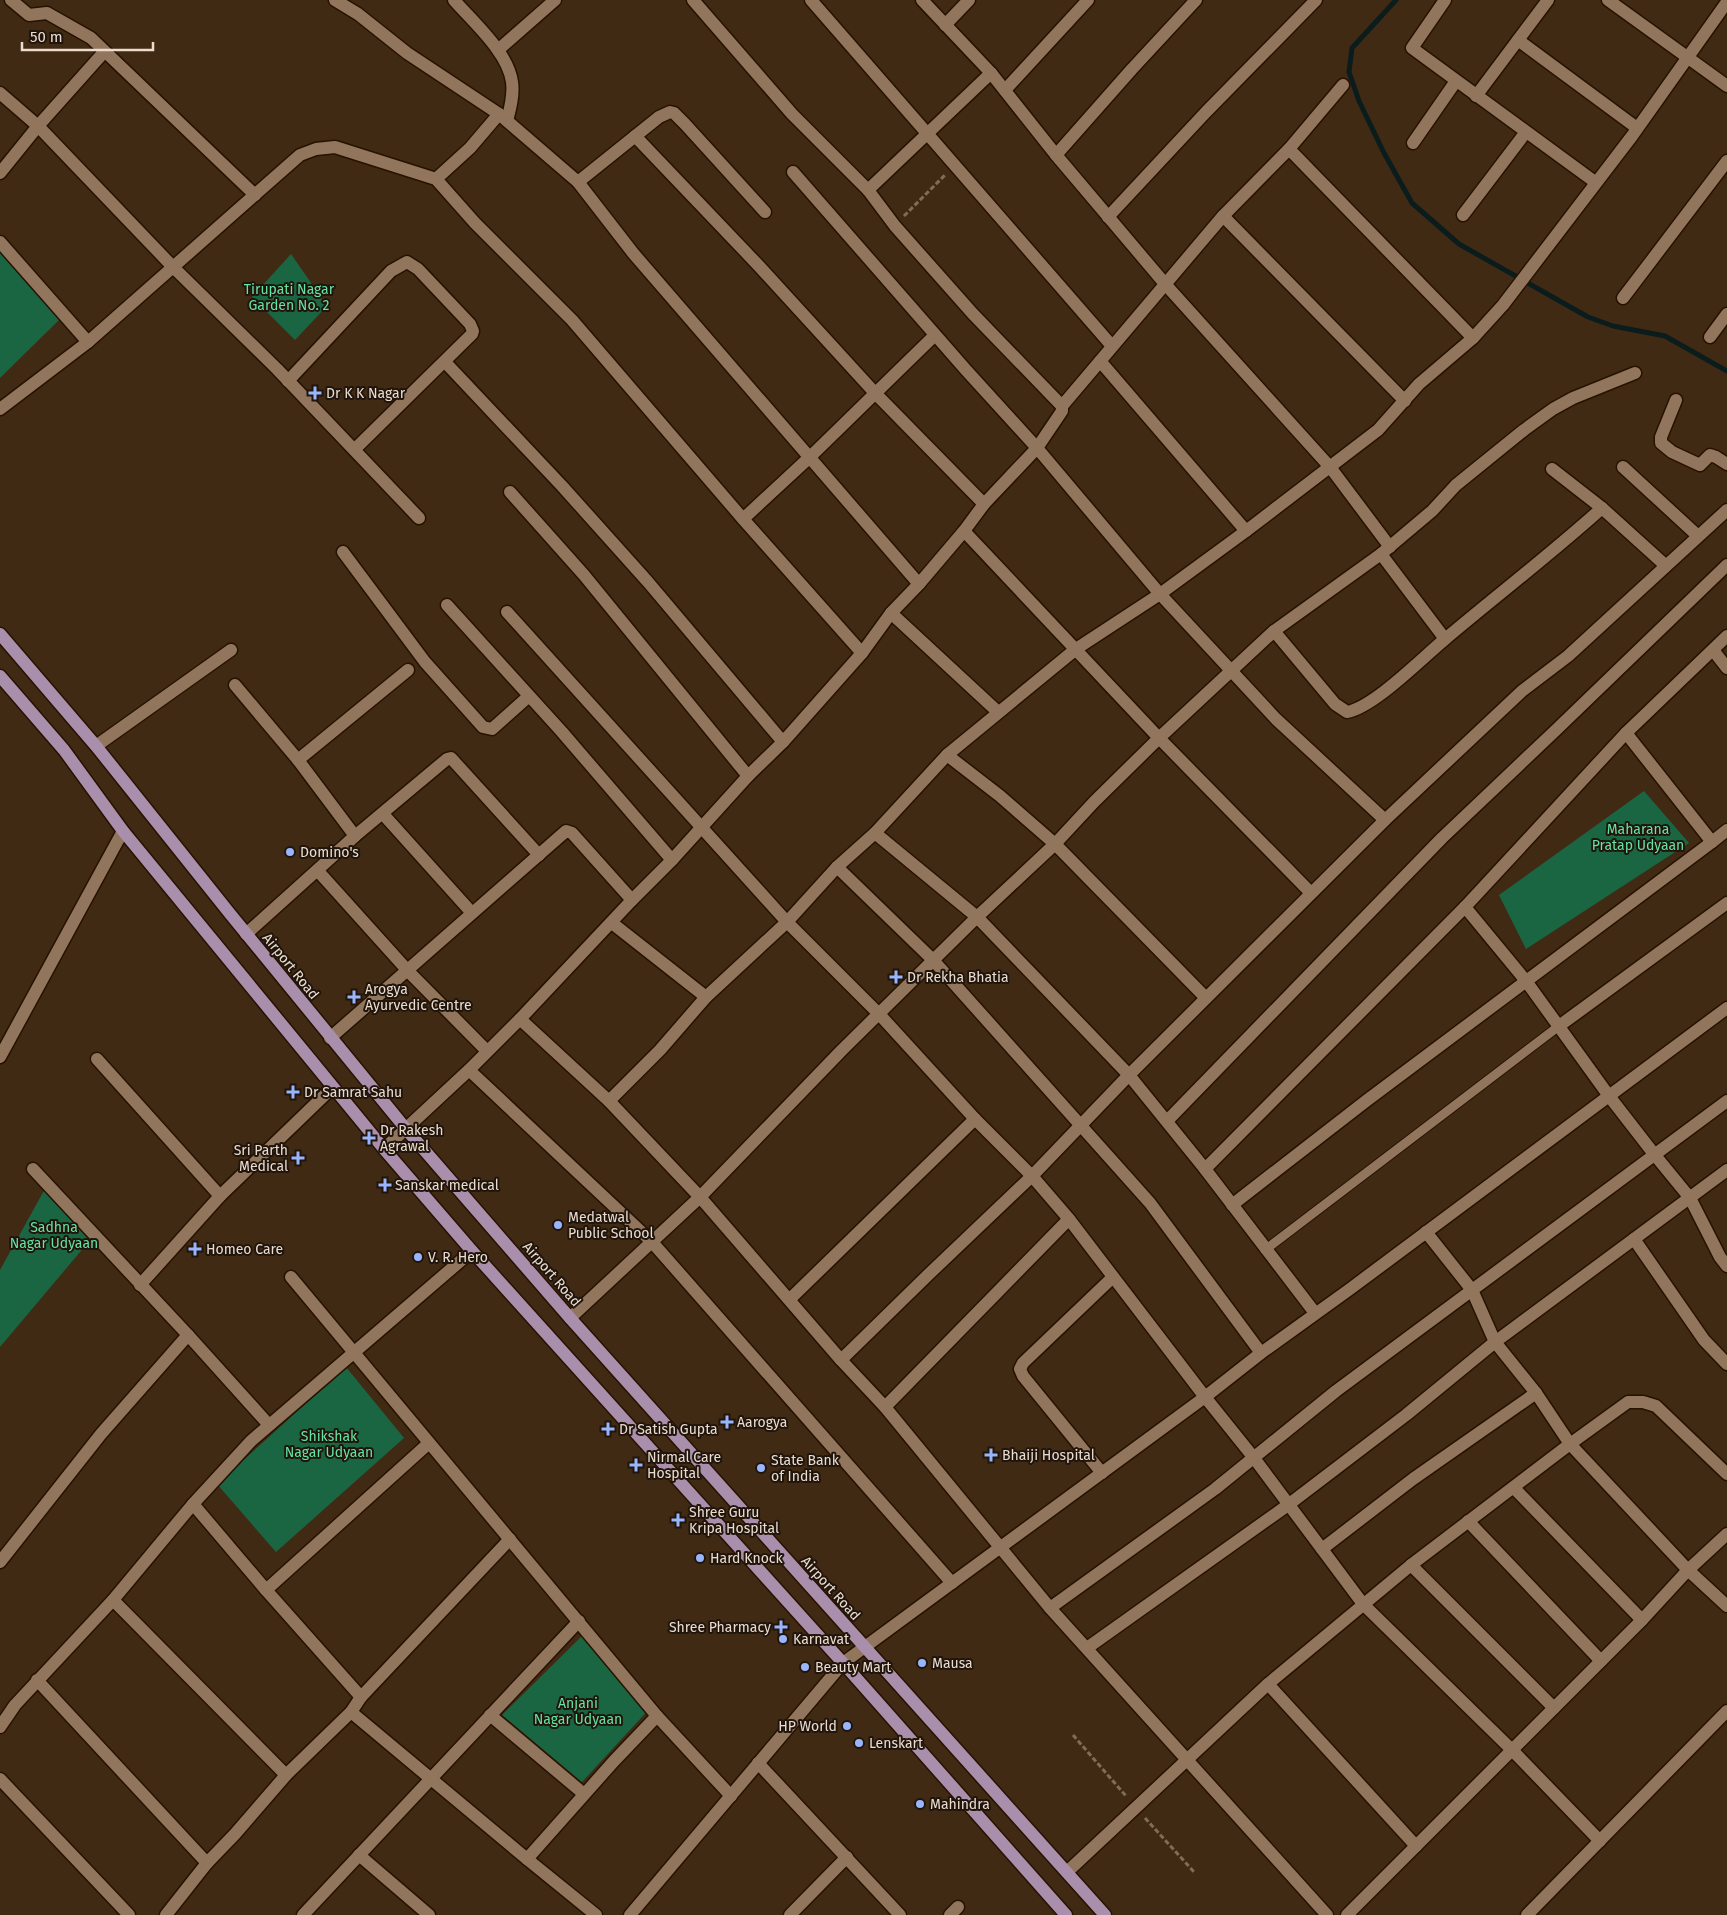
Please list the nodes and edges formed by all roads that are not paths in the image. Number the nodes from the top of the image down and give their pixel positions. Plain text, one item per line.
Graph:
1 (11, 0) edge
2 (335, 0) edge
3 (454, 0) edge
4 (555, 0) edge
5 (693, 0) edge
6 (811, 0) edge
7 (922, 0) edge
8 (969, 0) edge
9 (1088, 0) edge
10 (1196, 0) edge
11 (1316, 0) edge
12 (1445, 0) edge
13 (1548, 0) edge
14 (1608, 0) edge
15 (1727, 2) edge
16 (945, 25) junction
17 (1518, 40) junction
18 (498, 50) junction
19 (104, 52) junction
20 (1687, 58) junction
21 (991, 73) junction
22 (1456, 81) junction
23 (1343, 85) dead end
24 (1727, 86) edge
25 (1005, 90) junction
26 (0, 93) edge
27 (1476, 96) junction
28 (503, 118) junction
29 (38, 126) junction
30 (1637, 128) junction
31 (1526, 132) junction
32 (927, 133) junction
33 (635, 136) junction
34 (1413, 143) dead end
35 (1289, 149) junction
36 (1056, 155) junction
37 (1727, 161) edge
38 (793, 172) dead end
39 (0, 173) edge
40 (436, 179) junction
41 (578, 182) junction
42 (1595, 182) junction
43 (868, 190) junction
44 (255, 194) junction
45 (764, 212) dead end
46 (1463, 215) dead end
47 (1108, 216) junction
48 (1224, 216) junction
49 (0, 242) edge
50 (173, 267) junction
51 (1166, 285) junction
52 (1623, 298) dead end
53 (1727, 314) edge
54 (935, 335) junction
55 (1710, 337) dead end
56 (1472, 338) junction
57 (88, 342) junction
58 (1112, 346) junction
59 (1100, 361) junction
60 (445, 362) junction
61 (1635, 373) dead end
62 (288, 381) junction
63 (875, 393) junction
64 (1676, 400) dead end
65 (1404, 401) junction
66 (1062, 406) junction
67 (0, 409) edge
68 (1038, 448) junction
69 (355, 449) junction
70 (811, 456) junction
71 (1727, 464) edge
72 (1330, 467) junction
73 (1623, 467) dead end
74 (1552, 469) dead end
75 (510, 492) dead end
76 (984, 504) junction
77 (1602, 508) junction
78 (1727, 510) edge
79 (419, 518) dead end
80 (743, 519) junction
81 (964, 531) junction
82 (1246, 532) junction
83 (1698, 536) junction
84 (1386, 550) junction
85 (343, 552) dead end
86 (1727, 564) edge
87 (1665, 565) junction
88 (919, 584) junction
89 (1160, 594) junction
90 (447, 605) dead end
91 (507, 612) dead end
92 (891, 613) junction
93 (1274, 631) junction
94 (0, 634) edge
95 (1727, 636) edge
96 (1445, 639) junction
97 (1076, 649) junction
98 (231, 650) dead end
99 (1713, 650) junction
100 (862, 653) junction
101 (1727, 668) edge
102 (408, 670) dead end
103 (1232, 672) junction
104 (0, 676) edge
105 (235, 685) dead end
106 (530, 696) junction
107 (998, 712) junction
108 (1626, 732) junction
109 (1159, 738) junction
110 (783, 742) junction
111 (96, 746) junction
112 (947, 755) junction
113 (298, 760) junction
114 (748, 776) junction
115 (383, 814) junction
116 (1385, 820) junction
117 (702, 828) junction
118 (1727, 830) edge
119 (123, 831) junction
120 (875, 833) junction
121 (355, 836) junction
122 (1712, 842) junction
123 (1054, 844) junction
124 (539, 855) junction
125 (672, 860) junction
126 (837, 867) junction
127 (318, 871) junction
128 (1311, 893) junction
129 (632, 900) junction
130 (1727, 903) edge
131 (1465, 907) junction
132 (472, 913) junction
133 (977, 917) junction
134 (787, 922) junction
135 (612, 924) junction
136 (246, 934) junction
137 (933, 960) junction
138 (408, 971) junction
139 (1526, 981) junction
140 (706, 996) junction
141 (1206, 998) junction
142 (1727, 1008) edge
143 (879, 1014) junction
144 (520, 1019) junction
145 (1559, 1026) junction
146 (330, 1038) junction
147 (488, 1051) junction
148 (0, 1057) edge
149 (97, 1058) dead end
150 (469, 1070) junction
151 (1128, 1075) junction
152 (332, 1088) junction
153 (1609, 1096) junction
154 (609, 1101) junction
155 (1727, 1101) edge
156 (975, 1119) junction
157 (1167, 1121) junction
158 (1080, 1125) junction
159 (406, 1129) junction
160 (384, 1149) junction
161 (1654, 1154) junction
162 (33, 1169) dead end
163 (1205, 1169) junction
164 (1727, 1170) edge
165 (1032, 1176) junction
166 (220, 1196) junction
167 (700, 1197) junction
168 (1690, 1198) junction
169 (1232, 1205) junction
170 (1069, 1219) junction
171 (1426, 1232) junction
172 (1634, 1239) junction
173 (652, 1242) junction
174 (1266, 1250) junction
175 (472, 1251) junction
176 (1725, 1258) edge
177 (291, 1277) dead end
178 (1113, 1277) junction
179 (140, 1285) junction
180 (1472, 1290) junction
181 (790, 1300) junction
182 (1315, 1313) junction
183 (570, 1318) junction
184 (188, 1335) junction
185 (1495, 1342) junction
186 (354, 1351) junction
187 (1261, 1353) junction
188 (841, 1360) junction
189 (1727, 1364) edge
190 (1536, 1393) junction
191 (1205, 1397) junction
192 (885, 1407) junction
193 (269, 1425) junction
194 (429, 1444) junction
195 (1570, 1444) junction
196 (1254, 1458) junction
197 (1102, 1472) junction
198 (1727, 1474) edge
199 (1514, 1488) junction
200 (193, 1504) junction
201 (1288, 1505) junction
202 (1468, 1522) junction
203 (1727, 1534) edge
204 (510, 1539) junction
205 (1001, 1548) junction
206 (1322, 1549) junction
207 (0, 1562) edge
208 (1411, 1565) junction
209 (1688, 1570) junction
210 (952, 1583) junction
211 (266, 1590) junction
212 (113, 1600) junction
213 (1363, 1604) junction
214 (1727, 1606) edge
215 (1050, 1608) junction
216 (1642, 1620) junction
217 (579, 1621) junction
218 (865, 1648) junction
219 (1086, 1648) junction
220 (1601, 1661) junction
221 (843, 1663) junction
222 (38, 1680) junction
223 (1268, 1684) junction
224 (361, 1697) junction
225 (1554, 1708) junction
226 (1727, 1711) edge
227 (351, 1712) junction
228 (490, 1715) junction
229 (657, 1716) junction
230 (0, 1727) edge
231 (1512, 1751) junction
232 (1188, 1760) junction
233 (758, 1763) junction
234 (286, 1775) junction
235 (0, 1779) edge
236 (429, 1779) junction
237 (584, 1794) junction
238 (731, 1796) junction
239 (1600, 1841) junction
240 (1416, 1846) junction
241 (359, 1855) junction
242 (847, 1857) junction
243 (526, 1859) junction
244 (207, 1863) junction
245 (1067, 1872) junction
246 (130, 1915) edge
247 (166, 1915) edge
248 (303, 1915) edge
249 (430, 1915) edge
250 (596, 1915) edge
251 (630, 1915) edge
252 (790, 1915) edge
253 (900, 1915) edge
254 (1066, 1915) edge
255 (1105, 1915) edge
256 (1327, 1915) edge
257 (1347, 1915) edge
258 (1527, 1915) edge

1 - 19 street
2 - 28 street
3 - 18 street
4 - 18 street
5 - 43 street
6 - 32 street
7 - 16 street
8 - 16 street
9 - 25 street
10 - 36 street
11 - 47 street
12 - 22 street
13 - 17 street
14 - 20 street
15 - 20 street
16 - 21 street
17 - 27 street
17 - 30 street
18 - 28 street
19 - 29 street
19 - 44 street
20 - 24 street
20 - 30 street
21 - 25 street
21 - 32 street
22 - 27 street
22 - 34 street
23 - 35 street
25 - 36 street
26 - 29 street
27 - 31 street
28 - 40 street
28 - 41 street
29 - 39 street
29 - 50 street
30 - 42 street
31 - 42 street
31 - 46 street
32 - 43 street
32 - 58 street
33 - 41 street
33 - 45 street
33 - 63 street
35 - 48 street
35 - 56 street
36 - 47 street
37 - 52 street
38 - 54 street
40 - 44 street
40 - 80 street
41 - 70 street
42 - 56 street
43 - 66 street
44 - 50 street
47 - 51 street
48 - 51 street
48 - 65 street
49 - 57 street
50 - 57 street
50 - 62 street
51 - 58 street
51 - 72 street
53 - 55 street
54 - 63 street
54 - 68 street
56 - 65 street
57 - 67 street
58 - 59 street
59 - 66 street
59 - 82 street
60 - 62 street
60 - 69 street
60 - 110 street
61 - 84 street
62 - 69 street
63 - 70 street
63 - 76 street
64 - 71 street
65 - 72 street
66 - 68 street
68 - 76 street
68 - 89 street
69 - 79 street
70 - 80 street
70 - 88 street
72 - 82 street
72 - 84 street
73 - 83 street
74 - 77 street
75 - 114 street
76 - 81 street
77 - 87 street
77 - 96 street
78 - 83 street
80 - 100 street
81 - 88 street
81 - 97 street
82 - 89 street
83 - 87 street
84 - 93 street
84 - 96 street
85 - 106 street
86 - 157 street
87 - 116 street
88 - 92 street
89 - 97 street
89 - 103 street
90 - 106 street
91 - 117 street
92 - 100 street
92 - 107 street
93 - 96 street
93 - 103 street
94 - 111 main road, Airport Road
95 - 99 street
97 - 107 street
97 - 109 street
98 - 111 street
99 - 101 street
99 - 108 street
100 - 110 street
102 - 113 street
103 - 109 street
103 - 116 street
104 - 119 main road
105 - 113 street
106 - 125 street
107 - 112 street
108 - 122 street
108 - 131 street
109 - 123 street
109 - 128 street
110 - 114 street
111 - 136 main road, Airport Road
112 - 120 street
112 - 123 street
113 - 121 street
114 - 117 street
115 - 121 street
115 - 124 street
115 - 132 street
116 - 128 street
117 - 125 street
117 - 134 street
118 - 122 street
119 - 148 street
119 - 152 main road
120 - 126 street
120 - 133 street
121 - 127 street
122 - 139 street
123 - 133 street
123 - 141 street
124 - 129 street
124 - 132 street
125 - 129 street
126 - 134 street
126 - 137 street
127 - 136 street
127 - 138 street
128 - 141 street
129 - 135 street
130 - 145 street
131 - 139 street
131 - 163 street
132 - 138 street
133 - 137 street
133 - 151 street
134 - 140 street
134 - 143 street
135 - 140 street
135 - 144 street
136 - 146 main road, Airport Road
137 - 143 street
137 - 158 street
138 - 146 street
138 - 147 street
139 - 145 street
139 - 169 street
140 - 154 street
141 - 151 street
142 - 153 street
143 - 156 street
143 - 167 street
144 - 147 street
144 - 154 street
145 - 153 street
145 - 174 lane
146 - 159 main road, Airport Road
147 - 150 street
149 - 166 street
150 - 159 street
150 - 173 street
151 - 157 street
151 - 158 street
152 - 160 main road
152 - 166 street
153 - 161 street
153 - 171 street
154 - 167 street
155 - 161 street
156 - 165 street
156 - 181 street
157 - 163 street
158 - 165 street
158 - 187 street
159 - 160 street
159 - 183 main road, Airport Road
160 - 175 main road
161 - 168 street
161 - 180 street
162 - 179 street
163 - 169 street
164 - 168 street
165 - 170 street
165 - 188 street
166 - 179 street
167 - 173 street
167 - 181 street
168 - 172 street
168 - 176 street
169 - 174 street
170 - 178 street
170 - 192 street
171 - 180 street
171 - 182 street
172 - 185 street
172 - 189 street
173 - 183 street
173 - 210 street
174 - 182 street
175 - 186 street
175 - 221 main road
177 - 186 street
178 - 191 street
178 - 197 street
179 - 184 street
180 - 185 street
180 - 196 street
181 - 188 street
182 - 187 street
183 - 218 main road, Airport Road
184 - 193 street
184 - 207 street
185 - 190 street
185 - 201 street
186 - 193 street
186 - 194 street
187 - 191 street
188 - 192 street
190 - 195 street
190 - 206 street
191 - 196 street
191 - 197 street
192 - 205 street
193 - 200 street
194 - 204 street
194 - 211 street
195 - 198 street
195 - 199 street
195 - 209 street
196 - 201 street
196 - 215 street
197 - 205 street
199 - 202 street
199 - 216 street
200 - 211 street
200 - 212 street
201 - 206 street
201 - 219 street
202 - 208 street
202 - 220 street
203 - 209 street
204 - 217 street
204 - 224 street
205 - 210 street
205 - 215 street
206 - 213 street
208 - 213 street
208 - 225 street
209 - 214 street
209 - 216 street
210 - 218 street
211 - 224 street
212 - 222 street
212 - 234 street
213 - 223 street
213 - 231 street
215 - 219 street
216 - 220 street
217 - 228 street
217 - 229 street
218 - 221 street
218 - 245 main road, Airport Road
219 - 232 street
220 - 225 street
221 - 233 street
221 - 254 main road
222 - 230 street
222 - 244 street
223 - 232 street
223 - 240 street
224 - 227 street
225 - 231 street
226 - 239 street
227 - 234 street
227 - 236 street
228 - 236 street
228 - 237 street
229 - 237 street
229 - 238 street
231 - 239 street
231 - 240 street
232 - 245 street
232 - 256 street
233 - 238 street
233 - 242 street
234 - 244 street
235 - 246 street
236 - 241 street
236 - 243 street
237 - 243 street
238 - 251 street
239 - 258 street
240 - 257 street
241 - 248 street
241 - 249 street
242 - 252 street
242 - 253 street
243 - 250 street
244 - 247 street
245 - 255 main road, Airport Road

